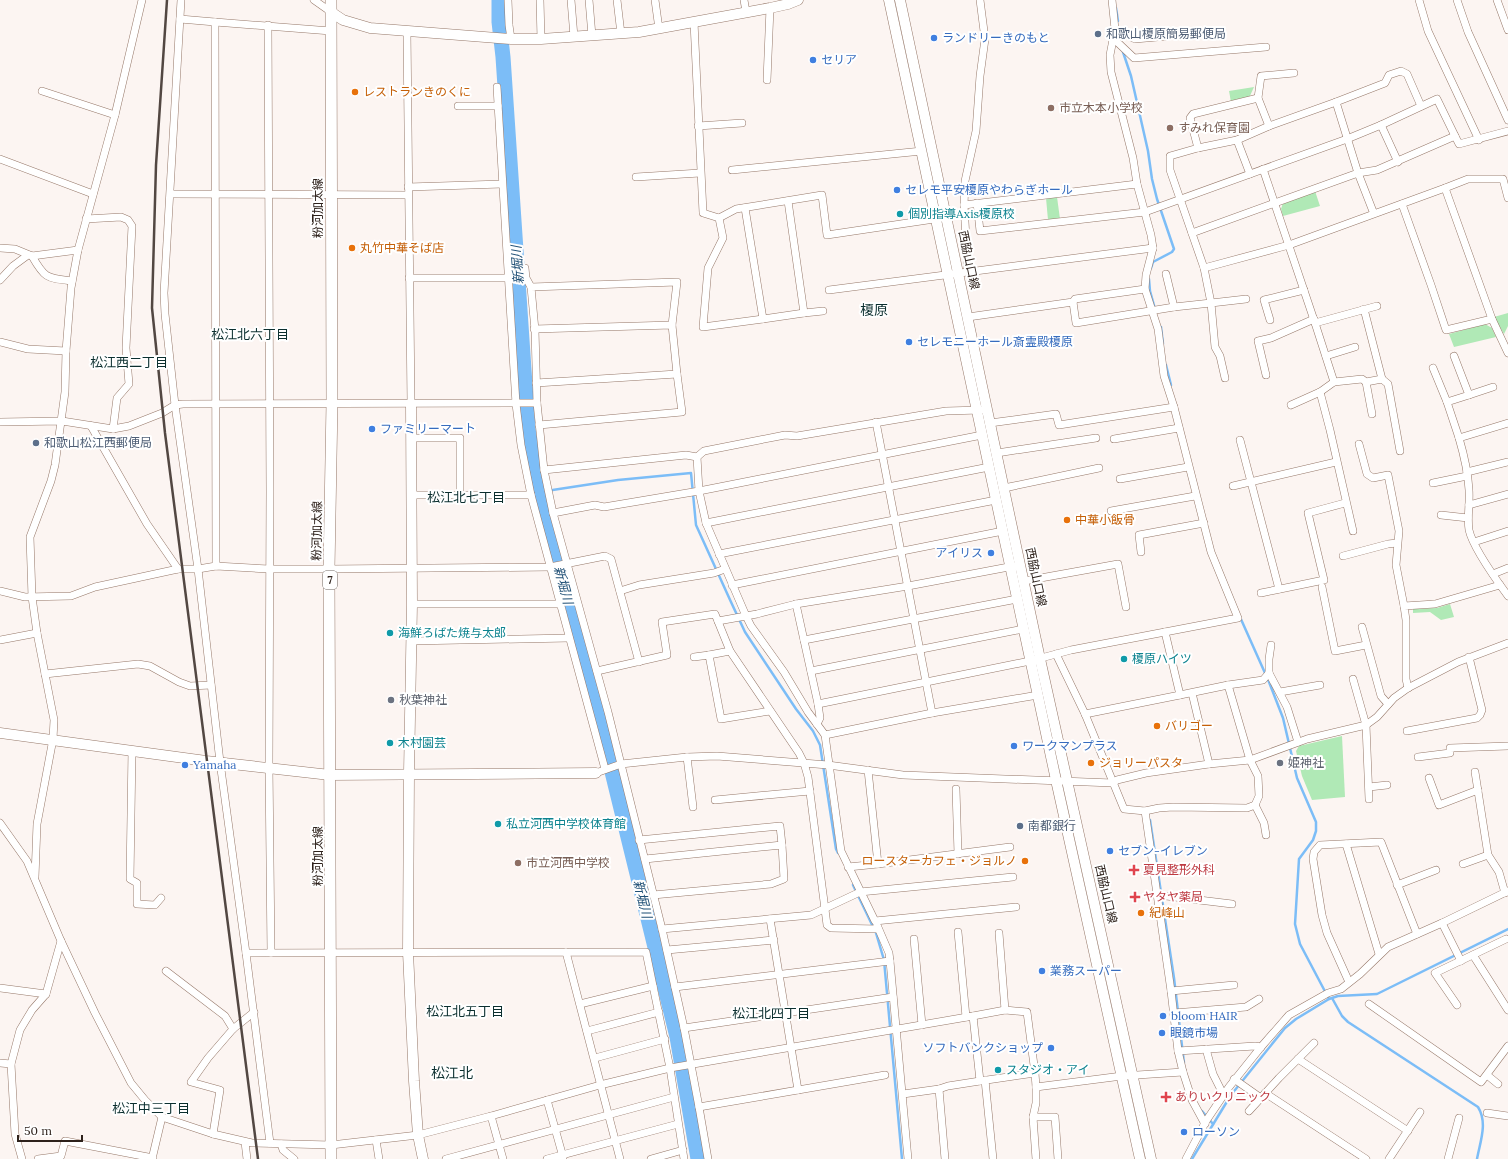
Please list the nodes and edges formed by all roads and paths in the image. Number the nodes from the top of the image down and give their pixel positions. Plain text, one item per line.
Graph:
1 (142, 0) edge
2 (181, 0) edge
3 (314, 0) edge
4 (331, 0) edge
5 (508, 0) edge
6 (540, 0) edge
7 (571, 0) edge
8 (589, 0) edge
9 (617, 0) edge
10 (655, 0) edge
11 (744, 0) edge
12 (798, 0) edge
13 (889, 0) edge
14 (900, 0) edge
15 (980, 0) edge
16 (1112, 0) edge
17 (1419, 0) edge
18 (1458, 0) edge
19 (1497, 0) edge
20 (770, 8) junction
21 (331, 12) junction
22 (746, 12) junction
23 (180, 18) junction
24 (215, 22) junction
25 (694, 22) junction
26 (268, 25) junction
27 (659, 29) junction
28 (1115, 29) junction
29 (1508, 30) edge
30 (331, 31) junction
31 (407, 32) junction
32 (621, 34) junction
33 (1180, 35) dead end
34 (592, 36) junction
35 (574, 37) junction
36 (509, 39) junction
37 (542, 39) junction
38 (1114, 39) junction
39 (1266, 47) dead end
40 (1294, 74) dead end
41 (767, 80) dead end
42 (497, 87) dead end
43 (42, 91) dead end
44 (1258, 98) junction
45 (1336, 102) junction
46 (458, 106) dead end
47 (498, 106) junction
48 (1422, 106) junction
49 (115, 114) junction
50 (1508, 120) edge
51 (742, 122) dead end
52 (1381, 125) junction
53 (698, 126) junction
54 (1269, 126) junction
55 (1508, 131) edge
56 (1455, 136) junction
57 (1347, 139) junction
58 (1237, 140) junction
59 (1479, 140) junction
60 (1198, 148) junction
61 (922, 151) junction
62 (0, 159) edge
63 (1398, 162) junction
64 (1263, 169) junction
65 (732, 170) dead end
66 (700, 173) junction
67 (1358, 173) junction
68 (1250, 174) junction
69 (636, 177) dead end
70 (502, 184) junction
71 (1137, 184) junction
72 (408, 187) junction
73 (1445, 188) junction
74 (93, 194) junction
75 (171, 194) junction
76 (215, 194) junction
77 (268, 195) junction
78 (330, 195) junction
79 (408, 195) junction
80 (1508, 198) edge
81 (1180, 199) junction
82 (788, 201) junction
83 (1275, 202) junction
84 (978, 203) junction
85 (1402, 204) junction
86 (964, 205) junction
87 (745, 208) junction
88 (1145, 212) junction
89 (1374, 214) junction
90 (719, 218) junction
91 (942, 218) junction
92 (86, 219) junction
93 (1192, 233) junction
94 (1289, 245) junction
95 (0, 248) edge
96 (1152, 248) junction
97 (78, 250) junction
98 (30, 255) junction
99 (525, 268) dead end
100 (1204, 268) junction
101 (963, 273) junction
102 (947, 274) junction
103 (1166, 274) dead end
104 (410, 278) junction
105 (510, 278) junction
106 (0, 280) edge
107 (72, 281) junction
108 (531, 286) junction
109 (1145, 289) junction
110 (829, 290) dead end
111 (1304, 290) junction
112 (1246, 299) dead end
113 (1073, 302) junction
114 (1211, 303) junction
115 (1377, 306) dead end
116 (1174, 307) junction
117 (1364, 309) junction
118 (1155, 310) junction
119 (823, 311) dead end
120 (804, 313) junction
121 (968, 317) junction
122 (1492, 318) junction
123 (763, 319) junction
124 (1270, 320) dead end
125 (1315, 321) junction
126 (672, 325) junction
127 (534, 329) junction
128 (0, 342) edge
129 (1355, 348) dead end
130 (1507, 348) edge
131 (66, 351) junction
132 (1326, 356) junction
133 (1454, 356) dead end
134 (1434, 368) dead end
135 (677, 374) junction
136 (1266, 375) dead end
137 (1225, 378) dead end
138 (1382, 379) junction
139 (1334, 382) junction
140 (1366, 382) junction
141 (536, 383) junction
142 (1492, 387) dead end
143 (1320, 392) junction
144 (1469, 395) junction
145 (1447, 402) junction
146 (215, 403) junction
147 (332, 403) junction
148 (518, 403) junction
149 (535, 403) junction
150 (269, 404) junction
151 (411, 404) junction
152 (174, 405) junction
153 (1291, 405) dead end
154 (1174, 407) junction
155 (987, 409) junction
156 (977, 410) junction
157 (1372, 414) dead end
158 (62, 421) junction
159 (0, 422) edge
160 (876, 422) junction
161 (990, 423) junction
162 (1508, 423) edge
163 (91, 426) junction
164 (540, 426) junction
165 (1179, 428) junction
166 (113, 429) junction
167 (982, 435) junction
168 (411, 438) junction
169 (1096, 438) dead end
170 (1459, 438) junction
171 (1114, 439) dead end
172 (1240, 440) dead end
173 (1359, 444) dead end
174 (1400, 451) dead end
175 (997, 453) junction
176 (883, 455) junction
177 (697, 457) junction
178 (1336, 462) junction
179 (1508, 462) edge
180 (989, 467) junction
181 (1188, 467) junction
182 (1099, 468) dead end
183 (544, 470) junction
184 (1467, 474) junction
185 (1120, 479) dead end
186 (1252, 482) junction
187 (1433, 483) dead end
188 (1233, 486) dead end
189 (889, 487) junction
190 (1004, 488) junction
191 (699, 491) junction
192 (460, 494) junction
193 (531, 494) junction
194 (1508, 494) edge
195 (412, 495) junction
196 (1195, 496) junction
197 (996, 500) junction
198 (1346, 502) junction
199 (1469, 505) junction
200 (1111, 510) dead end
201 (554, 513) junction
202 (1441, 515) dead end
203 (1468, 518) junction
204 (895, 520) junction
205 (706, 523) junction
206 (1204, 523) junction
207 (1003, 531) junction
208 (1353, 531) dead end
209 (1508, 531) edge
210 (1474, 542) junction
211 (1398, 544) junction
212 (901, 551) junction
213 (1142, 552) dead end
214 (719, 554) junction
215 (1343, 556) dead end
216 (567, 564) junction
217 (1015, 565) junction
218 (216, 566) junction
219 (550, 567) junction
220 (412, 568) junction
221 (1508, 568) edge
222 (198, 569) junction
223 (269, 569) junction
224 (330, 569) junction
225 (725, 569) junction
226 (178, 570) junction
227 (1493, 574) junction
228 (1024, 581) junction
229 (732, 585) junction
230 (1500, 585) junction
231 (908, 586) junction
232 (1322, 587) dead end
233 (1279, 589) junction
234 (0, 591) edge
235 (620, 592) junction
236 (1260, 593) dead end
237 (1508, 596) edge
238 (32, 597) junction
239 (1017, 599) junction
240 (412, 604) junction
241 (559, 604) junction
242 (796, 604) junction
243 (1404, 606) junction
244 (1126, 607) dead end
245 (746, 616) junction
246 (914, 619) junction
247 (718, 621) junction
248 (1362, 627) dead end
249 (1023, 629) junction
250 (1165, 632) junction
251 (37, 633) junction
252 (569, 638) junction
253 (0, 640) edge
254 (804, 640) junction
255 (412, 642) junction
256 (1508, 643) edge
257 (1271, 645) dead end
258 (1366, 645) junction
259 (920, 649) junction
260 (730, 651) junction
261 (1056, 654) junction
262 (709, 655) junction
263 (694, 657) dead end
264 (1469, 657) junction
265 (1035, 660) junction
266 (639, 662) junction
267 (597, 671) junction
268 (811, 671) junction
269 (45, 674) junction
270 (1267, 675) junction
271 (1353, 679) dead end
272 (926, 682) junction
273 (211, 685) junction
274 (1228, 685) junction
275 (1320, 685) dead end
276 (1408, 688) junction
277 (1280, 692) junction
278 (1192, 693) junction
279 (1038, 695) junction
280 (1180, 695) junction
281 (818, 704) junction
282 (1388, 704) junction
283 (770, 711) junction
284 (932, 714) junction
285 (1085, 714) junction
286 (817, 724) junction
287 (1366, 725) junction
288 (1407, 731) dead end
289 (0, 733) edge
290 (825, 735) junction
291 (53, 739) junction
292 (1292, 744) junction
293 (1508, 746) edge
294 (132, 750) junction
295 (687, 757) junction
296 (1418, 757) dead end
297 (1250, 760) junction
298 (220, 762) junction
299 (804, 763) junction
300 (621, 764) junction
301 (1209, 764) junction
302 (828, 765) junction
303 (269, 767) junction
304 (868, 770) junction
305 (600, 771) junction
306 (1475, 772) dead end
307 (409, 773) junction
308 (330, 775) junction
309 (1430, 778) dead end
310 (1056, 780) junction
311 (1068, 782) junction
312 (1112, 783) junction
313 (1387, 785) dead end
314 (1369, 787) junction
315 (956, 789) dead end
316 (1478, 790) junction
317 (810, 791) junction
318 (1369, 799) dead end
319 (715, 800) dead end
320 (1255, 805) junction
321 (693, 807) dead end
322 (1145, 812) junction
323 (0, 823) edge
324 (1266, 835) dead end
325 (639, 840) junction
326 (1346, 844) junction
327 (782, 845) junction
328 (1010, 847) dead end
329 (958, 854) junction
330 (1488, 855) junction
331 (645, 859) junction
332 (878, 864) junction
333 (1463, 864) dead end
334 (848, 868) junction
335 (1436, 870) dead end
336 (1013, 877) dead end
337 (35, 881) junction
338 (1397, 885) junction
339 (860, 892) junction
340 (1506, 892) edge
341 (653, 895) junction
342 (1161, 896) junction
343 (161, 898) dead end
344 (1232, 904) dead end
345 (1016, 907) dead end
346 (825, 908) junction
347 (770, 919) junction
348 (875, 921) junction
349 (1442, 923) junction
350 (662, 929) junction
351 (878, 929) junction
352 (958, 932) dead end
353 (999, 933) dead end
354 (1417, 934) junction
355 (1508, 939) edge
356 (774, 940) junction
357 (914, 940) dead end
358 (61, 941) junction
359 (666, 950) junction
360 (408, 952) junction
361 (566, 952) junction
362 (246, 953) junction
363 (271, 953) junction
364 (332, 953) junction
365 (1379, 954) junction
366 (1473, 955) junction
367 (890, 961) junction
368 (1461, 961) junction
369 (166, 971) dead end
370 (780, 975) junction
371 (1349, 982) junction
372 (653, 986) junction
373 (1234, 986) dead end
374 (675, 987) junction
375 (0, 988) edge
376 (1174, 990) junction
377 (46, 994) junction
378 (893, 997) junction
379 (1259, 999) dead end
380 (580, 1004) junction
381 (1369, 1004) dead end
382 (1457, 1005) dead end
383 (1005, 1010) junction
384 (1508, 1010) edge
385 (254, 1012) junction
386 (659, 1012) junction
387 (786, 1012) junction
388 (1177, 1012) junction
389 (970, 1016) junction
390 (922, 1025) junction
391 (684, 1028) junction
392 (233, 1029) junction
393 (896, 1030) junction
394 (587, 1031) junction
395 (665, 1039) junction
396 (1314, 1043) dead end
397 (1508, 1046) edge
398 (792, 1047) junction
399 (1261, 1047) junction
400 (1206, 1049) junction
401 (1181, 1050) junction
402 (595, 1058) junction
403 (1298, 1060) junction
404 (0, 1063) edge
405 (11, 1064) junction
406 (691, 1065) junction
407 (670, 1068) junction
408 (1183, 1072) junction
409 (1035, 1073) junction
410 (885, 1075) dead end
411 (1487, 1075) junction
412 (1122, 1076) junction
413 (1133, 1076) junction
414 (1234, 1080) junction
415 (983, 1081) junction
416 (1498, 1084) dead end
417 (600, 1085) junction
418 (1036, 1087) junction
419 (939, 1089) junction
420 (798, 1090) junction
421 (903, 1094) junction
422 (1223, 1094) junction
423 (1263, 1096) junction
424 (674, 1097) junction
425 (547, 1100) junction
426 (699, 1107) junction
427 (1249, 1111) dead end
428 (1420, 1112) dead end
429 (1487, 1113) dead end
430 (608, 1114) junction
431 (491, 1116) junction
432 (1508, 1116) edge
433 (162, 1117) junction
434 (1033, 1117) junction
435 (1459, 1118) dead end
436 (1207, 1121) junction
437 (678, 1124) junction
438 (555, 1129) junction
439 (1408, 1130) junction
440 (213, 1134) junction
441 (418, 1135) junction
442 (376, 1140) junction
443 (615, 1141) junction
444 (245, 1142) junction
445 (270, 1143) junction
446 (281, 1144) junction
447 (330, 1145) junction
448 (499, 1145) junction
449 (682, 1150) junction
450 (563, 1157) edge
451 (22, 1159) edge
452 (38, 1159) edge
453 (152, 1159) edge
454 (246, 1159) edge
455 (294, 1159) edge
456 (332, 1159) edge
457 (379, 1159) edge
458 (423, 1159) edge
459 (446, 1159) edge
460 (503, 1159) edge
461 (547, 1159) edge
462 (620, 1159) edge
463 (651, 1159) edge
464 (684, 1159) edge
465 (708, 1159) edge
466 (908, 1159) edge
467 (945, 1159) edge
468 (993, 1159) edge
469 (1036, 1159) edge
470 (1058, 1159) edge
471 (1140, 1159) edge
472 (1151, 1159) edge
473 (1186, 1159) edge
474 (1366, 1159) edge
475 (1389, 1159) edge
476 (1448, 1159) edge

1 - 49 street
2 - 23 street
3 - 21 street
4 - 21 main road, 粉河加太線 / 7
5 - 36 street
6 - 37 street
7 - 35 street
8 - 34 street
9 - 32 street
10 - 27 street
11 - 22 street
12 - 20 street
13 - 61 street, 西脇山口線
14 - 91 street, 西脇山口線
15 - 86 street
16 - 28 street
17 - 59 street
18 - 50 street
19 - 29 street
20 - 22 street
20 - 41 street
21 - 30 main road, 粉河加太線 / 7
21 - 31 street
22 - 25 street
23 - 24 street
23 - 75 street
24 - 26 street
24 - 76 street
25 - 27 street
25 - 53 street
26 - 30 street
26 - 77 street
27 - 32 street
28 - 33 street
28 - 38 street
30 - 78 main road, 粉河加太線 / 7
31 - 36 street
31 - 72 street
32 - 34 street
34 - 35 street
35 - 37 street
36 - 37 street
38 - 39 street
38 - 71 street
40 - 44 street
42 - 47 street
43 - 49 street
44 - 54 street
44 - 60 street
45 - 48 street
45 - 54 street
45 - 57 street
46 - 47 street
47 - 70 street
48 - 52 street
48 - 56 street
49 - 74 street
51 - 53 street
52 - 57 street
52 - 63 street
53 - 66 street
54 - 58 street
55 - 59 street
56 - 59 street
56 - 63 street
57 - 64 street
57 - 67 street
58 - 60 street
58 - 68 street
60 - 81 street
61 - 65 street
61 - 91 street, 西脇山口線
62 - 74 street
63 - 67 street
64 - 68 street
64 - 83 street
66 - 69 street
66 - 90 street
67 - 83 street
67 - 89 street
68 - 81 street
70 - 72 street
70 - 105 street
71 - 84 street
71 - 88 street
72 - 79 street
73 - 80 street
73 - 85 street
73 - 122 street
74 - 92 street
75 - 76 street
75 - 152 street
76 - 77 street
76 - 146 street
77 - 78 street
77 - 150 street
78 - 79 street
78 - 147 main road, 粉河加太線 / 7
79 - 104 street
81 - 88 street
81 - 93 street
82 - 87 street
82 - 91 street
82 - 120 street
83 - 93 street
83 - 94 street
84 - 86 street
84 - 88 street
85 - 89 street
85 - 122 street
86 - 101 street
87 - 90 street
87 - 123 street
88 - 96 street
89 - 94 street
90 - 123 street
91 - 101 street, 西脇山口線
91 - 102 street, 西脇山口線
92 - 97 street
92 - 166 street
93 - 100 street
94 - 100 street
94 - 111 street
95 - 98 street
96 - 101 street
96 - 109 street
97 - 98 street
97 - 107 street
98 - 106 street
98 - 107 street
99 - 108 street
100 - 114 street
101 - 102 street
101 - 121 street, 西脇山口線
102 - 110 street
102 - 156 street, 西脇山口線
103 - 116 street
104 - 105 street
104 - 151 street
105 - 148 street
107 - 131 street
108 - 126 street
108 - 127 street
109 - 113 street
109 - 118 street
111 - 124 street
111 - 125 street
112 - 114 street
113 - 118 street
113 - 121 street
114 - 116 street
114 - 137 street
115 - 117 street
116 - 118 street
117 - 125 street
117 - 138 street
118 - 154 street
119 - 120 street
120 - 123 street
121 - 155 street, 西脇山口線
122 - 130 street
125 - 132 street
125 - 136 street
126 - 127 street
126 - 135 street
127 - 141 street
128 - 131 street
129 - 132 street
131 - 158 street
132 - 139 street
133 - 144 street
134 - 145 street
135 - 141 street
135 - 164 street
138 - 140 street
138 - 174 street
139 - 140 street
139 - 143 street
140 - 157 street
141 - 149 street
142 - 144 street
143 - 153 street
143 - 178 street
144 - 145 street
145 - 170 street
146 - 150 street
146 - 152 street
146 - 218 street
147 - 150 street
147 - 151 street
147 - 224 main road, 粉河加太線 / 7
148 - 149 street
148 - 151 street
148 - 193 street
149 - 164 street
150 - 223 street
151 - 168 street
152 - 166 street
152 - 222 street
154 - 161 street
154 - 165 street
155 - 156 street
155 - 161 street, 西脇山口線
156 - 160 street
156 - 167 street, 西脇山口線
158 - 159 street
158 - 163 street
158 - 238 street
160 - 176 street
160 - 177 street
161 - 175 street, 西脇山口線
162 - 170 street
163 - 166 street
163 - 226 street
164 - 183 street
165 - 171 street
165 - 181 street
167 - 176 street
167 - 180 street, 西脇山口線
168 - 192 street
168 - 195 street
169 - 175 street
170 - 184 street
172 - 186 street
173 - 211 street
175 - 190 street, 西脇山口線
176 - 189 street
176 - 191 street
177 - 183 street
177 - 191 street
178 - 186 street
178 - 198 street
179 - 184 street
180 - 189 street
180 - 197 street, 西脇山口線
181 - 185 street
181 - 196 street
182 - 190 street
183 - 201 street
184 - 187 street
184 - 199 street
186 - 188 street
186 - 233 street
189 - 204 street
189 - 205 street
190 - 217 street, 西脇山口線
191 - 201 street
191 - 205 street
192 - 193 street
192 - 195 street
193 - 219 street
194 - 199 street
195 - 220 street
196 - 200 street
196 - 206 street
197 - 204 street
197 - 207 street, 西脇山口線
198 - 208 street
198 - 233 street
199 - 203 street
201 - 216 street
202 - 203 street
203 - 210 street
204 - 212 street
204 - 214 street
205 - 214 street
206 - 213 street
206 - 250 street
207 - 212 street
207 - 217 street, 西脇山口線
209 - 210 street
210 - 227 street
211 - 215 street
211 - 243 street
212 - 229 street
212 - 231 street
214 - 225 street
216 - 219 street
216 - 235 street
216 - 267 street
217 - 228 street, 西脇山口線
217 - 231 street
217 - 239 street, 西脇山口線
218 - 222 street
218 - 223 street
219 - 220 street
219 - 241 street
220 - 224 street
220 - 240 street
221 - 227 street
222 - 226 street
222 - 273 street
223 - 224 street
223 - 303 street
224 - 308 main road, 粉河加太線 / 7
225 - 229 street
225 - 235 street
226 - 238 street
227 - 230 street
228 - 244 street
228 - 265 street, 西脇山口線
229 - 245 street
230 - 237 street
230 - 243 street
231 - 242 street
231 - 246 street
232 - 258 street
233 - 236 street
234 - 238 street
235 - 266 street
238 - 251 street
239 - 246 street
239 - 249 street, 西脇山口線
240 - 241 street
240 - 255 street
241 - 252 street
242 - 245 street
242 - 254 street
243 - 276 street
245 - 247 street
245 - 286 street
246 - 254 street
246 - 259 street
247 - 260 street
247 - 266 street
248 - 258 street
249 - 259 street
249 - 265 street, 西脇山口線
250 - 261 street
250 - 280 street
251 - 253 street
251 - 269 street
252 - 255 street
252 - 305 street
254 - 268 street
255 - 307 street
256 - 264 street
257 - 270 street
258 - 282 street
259 - 268 street
259 - 272 street
260 - 262 street
260 - 283 street
261 - 265 street
261 - 285 street
262 - 263 street
262 - 283 street
264 - 276 street
264 - 288 street
265 - 272 street
265 - 279 street, 西脇山口線
265 - 311 street, 西脇山口線
266 - 267 street
267 - 300 street
268 - 281 street
269 - 273 street
269 - 291 street
270 - 274 street
270 - 277 street
271 - 287 street
272 - 281 street
272 - 284 street
273 - 298 street
274 - 278 street
274 - 297 street
275 - 277 street
276 - 282 street
277 - 292 street
278 - 280 street
278 - 301 street
279 - 284 street
279 - 310 street, 西脇山口線
280 - 285 street
281 - 286 street
282 - 287 street
283 - 299 street
284 - 290 street
285 - 312 street
286 - 290 street
287 - 292 street
287 - 314 street
289 - 291 street
290 - 302 street
291 - 294 street
291 - 337 street
292 - 297 street
293 - 296 street
294 - 298 street
294 - 343 street
295 - 299 street
295 - 300 street
295 - 321 street
297 - 301 street
297 - 320 street
298 - 303 street
298 - 362 street
299 - 302 street
299 - 317 street
300 - 305 street
300 - 325 street
301 - 312 street
302 - 304 street
302 - 334 street
303 - 308 street
303 - 363 street
304 - 310 street
304 - 332 street
305 - 307 street
306 - 316 street
307 - 308 street
307 - 360 street
308 - 364 main road, 粉河加太線 / 7
309 - 316 street
310 - 311 street
310 - 412 street, 西脇山口線
311 - 312 street
311 - 413 street, 西脇山口線
312 - 322 street
313 - 314 street
314 - 318 street
315 - 329 street
316 - 330 street
317 - 319 street
317 - 346 street
320 - 322 street
320 - 324 street
322 - 342 street
323 - 337 street
325 - 327 street
325 - 331 street
326 - 338 street
326 - 365 street
326 - 371 street
327 - 331 street
327 - 341 street
328 - 329 street
329 - 332 street
330 - 333 street
330 - 340 street
331 - 341 street
332 - 334 street
334 - 339 street
335 - 338 street
336 - 339 street
337 - 358 street
338 - 354 street
339 - 346 street
339 - 348 street
340 - 349 street
341 - 350 street
342 - 344 street
342 - 376 street
345 - 348 street
346 - 347 street
346 - 351 street
347 - 350 street
347 - 356 street
348 - 351 street
349 - 354 street
349 - 368 street
350 - 359 street
351 - 367 street
352 - 389 street
353 - 383 street
354 - 365 street
355 - 366 street
356 - 359 street
356 - 370 street
357 - 390 street
358 - 377 street
358 - 433 street
359 - 374 street
360 - 361 street
360 - 364 street
360 - 441 street
361 - 372 street
361 - 380 street
362 - 363 street
362 - 385 street
363 - 364 street
364 - 447 main road, 粉河加太線 / 7
365 - 371 street
366 - 368 street
366 - 384 street
367 - 370 street
367 - 378 street
368 - 382 street
369 - 392 street
370 - 374 street
370 - 387 street
371 - 399 street
372 - 380 street
372 - 386 street
373 - 376 street
374 - 391 street
375 - 377 street
376 - 388 street
377 - 405 street
378 - 387 street
378 - 393 street
379 - 388 street
380 - 394 street
381 - 411 street
383 - 389 street
383 - 409 street
385 - 392 street
385 - 445 street
386 - 394 street
386 - 395 street
387 - 391 street
387 - 398 street
388 - 401 street
389 - 390 street
389 - 415 street
390 - 393 street
391 - 406 street
392 - 440 street
393 - 398 street
393 - 421 street
394 - 402 street
395 - 402 street
395 - 407 street
396 - 403 street
397 - 411 street
398 - 406 street
398 - 420 street
399 - 400 street
399 - 414 street
400 - 401 street
400 - 422 street
401 - 408 street
402 - 417 street
403 - 423 street
403 - 439 street
404 - 405 street
405 - 451 street
406 - 407 street
406 - 426 street
407 - 417 street
407 - 424 street
408 - 413 street
408 - 436 street
409 - 415 street
409 - 418 street
410 - 420 street
411 - 416 street
412 - 413 street
412 - 418 street
412 - 471 street, 西脇山口線
413 - 472 street, 西脇山口線
414 - 422 street
414 - 423 street
415 - 419 street
415 - 468 street
417 - 425 street
417 - 430 street
418 - 434 street
419 - 421 street
419 - 467 street
420 - 426 street
421 - 466 street
422 - 436 street
423 - 427 street
423 - 474 street
424 - 430 street
424 - 437 street
425 - 431 street
425 - 438 street
426 - 465 street
428 - 439 street
429 - 432 street
430 - 438 street
430 - 443 street
431 - 441 street
431 - 448 street
433 - 440 street
433 - 453 street
434 - 469 street
434 - 470 street
435 - 476 street
436 - 473 street
437 - 443 street
437 - 449 street
438 - 448 street
438 - 450 street
439 - 475 street
440 - 444 street
441 - 442 street
441 - 458 street
442 - 447 street
442 - 457 street
443 - 450 street
443 - 462 street
444 - 445 street
444 - 454 street
445 - 446 street
446 - 447 street
446 - 455 street
447 - 456 main road, 粉河加太線 / 7
448 - 459 street
448 - 460 street
449 - 463 street
449 - 464 street
450 - 461 street
452 - 453 street

